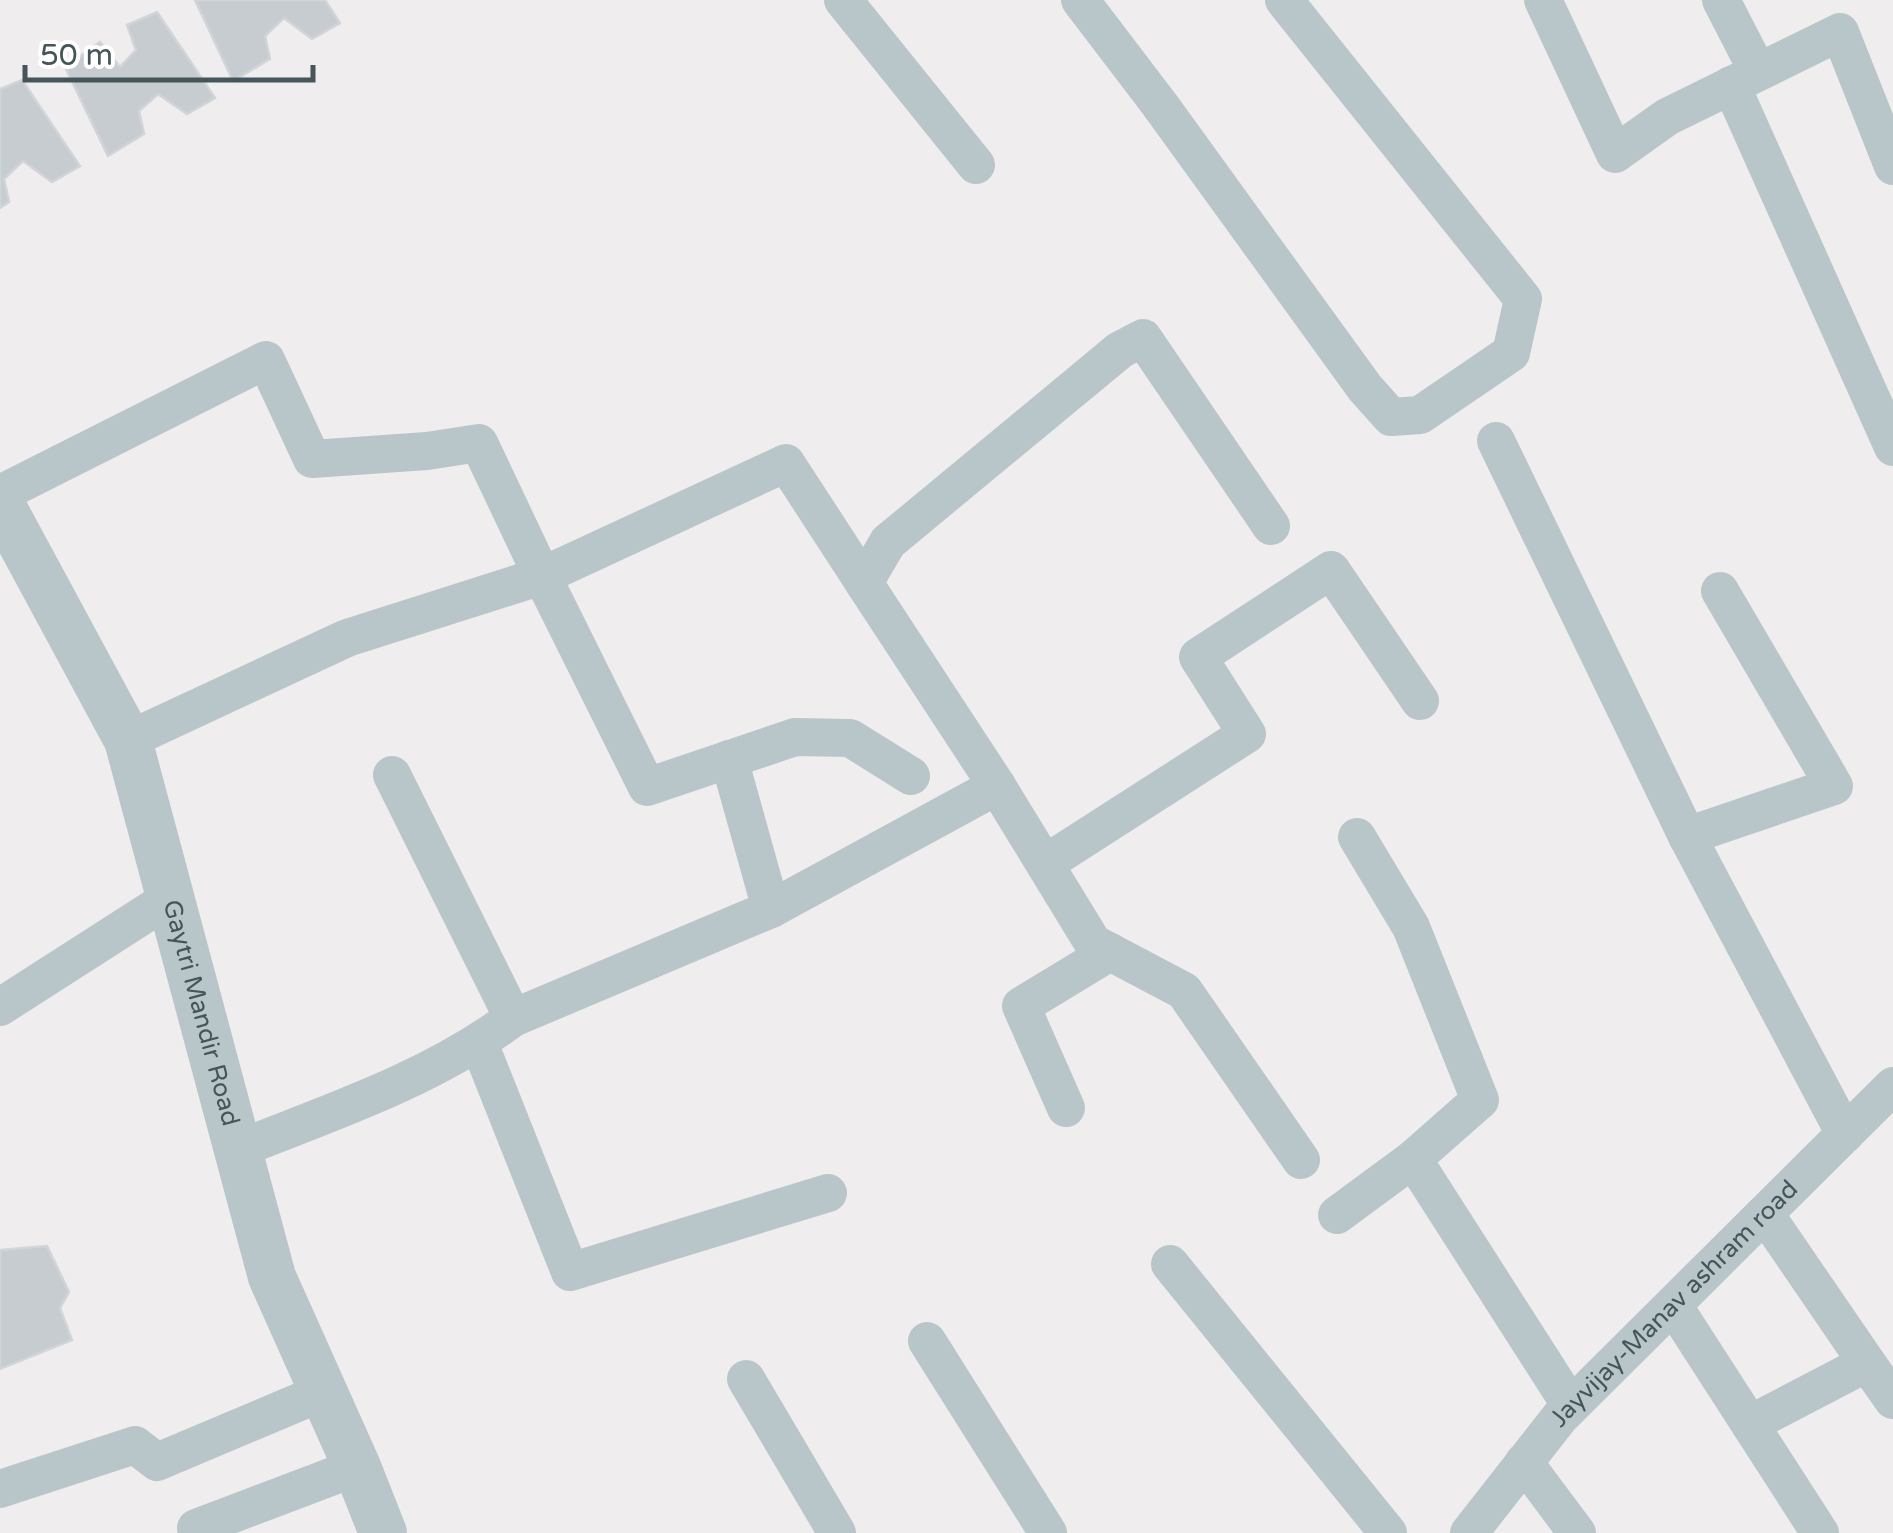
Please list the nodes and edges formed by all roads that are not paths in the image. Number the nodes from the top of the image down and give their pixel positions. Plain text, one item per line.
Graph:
1 (843, 0) edge
2 (1080, 0) edge
3 (1284, 0) edge
4 (1543, 0) edge
5 (1721, 0) edge
6 (1744, 79) junction
7 (976, 165) dead end
8 (1893, 166) edge
9 (1496, 441) dead end
10 (1893, 446) edge
11 (0, 494) edge
12 (0, 503) edge
13 (1272, 526) dead end
14 (13, 560) edge
15 (542, 576) junction
16 (864, 583) junction
17 (1720, 592) dead end
18 (1420, 701) dead end
19 (128, 740) junction
20 (728, 759) junction
21 (392, 775) dead end
22 (912, 776) dead end
23 (997, 786) junction
24 (1687, 836) junction
25 (1357, 837) dead end
26 (1046, 864) junction
27 (170, 898) junction
28 (771, 910) junction
29 (1110, 952) junction
30 (0, 1007) edge
31 (513, 1018) junction
32 (479, 1043) junction
33 (1893, 1086) edge
34 (1066, 1108) dead end
35 (1845, 1134) junction
36 (238, 1150) junction
37 (1413, 1159) junction
38 (1302, 1160) dead end
39 (828, 1193) dead end
40 (1765, 1214) junction
41 (1337, 1215) dead end
42 (1170, 1264) dead end
43 (1672, 1305) junction
44 (928, 1341) dead end
45 (1867, 1363) junction
46 (746, 1378) dead end
47 (323, 1392) junction
48 (1893, 1400) edge
49 (1572, 1406) junction
50 (1750, 1424) junction
51 (1524, 1462) junction
52 (357, 1467) junction
53 (0, 1489) edge
54 (196, 1528) dead end
55 (383, 1533) edge
56 (837, 1533) edge
57 (1048, 1533) edge
58 (1388, 1533) edge
59 (1469, 1533) edge
60 (1577, 1533) edge
61 (1820, 1533) edge

1 - 7 street
2 - 3 street
4 - 6 street
5 - 6 street
6 - 8 street
6 - 10 street
9 - 24 street
11 - 15 street
12 - 14 street, Gaytri Mandir Road
13 - 16 street
14 - 19 street, Gaytri Mandir Road
15 - 16 street
15 - 19 street
15 - 20 street
16 - 23 street
17 - 24 street
18 - 26 street
19 - 27 street, Gaytri Mandir Road
20 - 22 street
20 - 28 street
21 - 31 street
23 - 26 street
23 - 28 street
24 - 35 street
25 - 37 street
26 - 29 street
27 - 30 street
27 - 36 street, Gaytri Mandir Road
28 - 31 street
29 - 34 street
29 - 38 street
31 - 32 street
32 - 36 street
32 - 39 street
33 - 35 street, Jayvijay-Manav ashram road
35 - 40 street, Jayvijay-Manav ashram road
36 - 47 street, Gaytri Mandir Road
37 - 41 street
37 - 49 street
40 - 43 street, Jayvijay-Manav ashram road
40 - 45 street
42 - 58 street
43 - 49 street, Jayvijay-Manav ashram road
43 - 50 street
44 - 57 street
45 - 48 street
45 - 50 street
46 - 56 street
47 - 52 street, Gaytri Mandir Road
47 - 53 street
49 - 51 street, Jayvijay-Manav ashram road
50 - 61 street
51 - 59 street, Jayvijay-Manav ashram road
51 - 60 street
52 - 54 street
52 - 55 street, Gaytri Mandir Road

